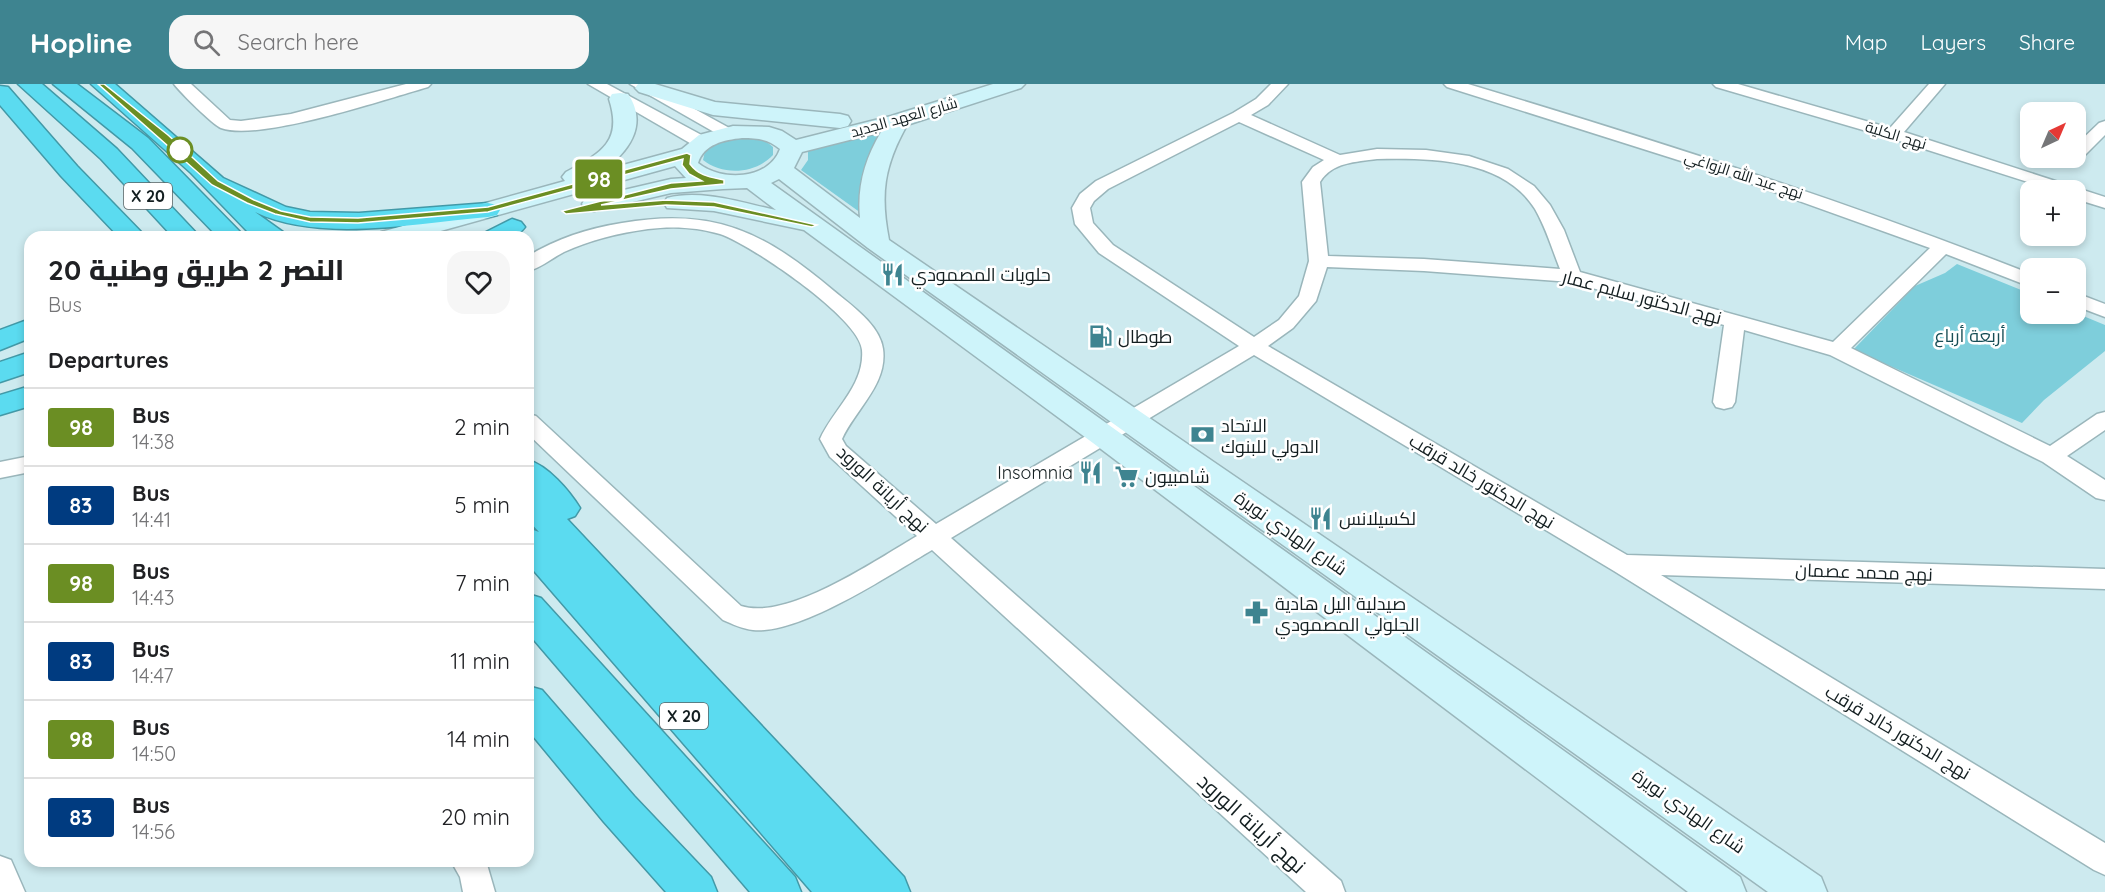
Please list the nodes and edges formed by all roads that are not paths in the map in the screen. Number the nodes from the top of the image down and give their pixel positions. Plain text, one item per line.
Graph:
1 (29, 84) edge
2 (64, 84) edge
3 (102, 84) edge
4 (182, 84) edge
5 (423, 84) edge
6 (596, 84) edge
7 (975, 84) edge
8 (1014, 84) edge
9 (1280, 84) edge
10 (1452, 84) edge
11 (1722, 84) edge
12 (1937, 84) edge
13 (1758, 88) edge
14 (635, 90) edge
15 (0, 92) edge
16 (1239, 116) junction
17 (840, 121) junction
18 (899, 121) junction
19 (2105, 126) edge
20 (727, 133) junction
21 (1893, 134) junction
22 (2086, 144) edge
23 (694, 149) junction
24 (1337, 160) junction
25 (765, 163) junction
26 (2061, 168) edge
27 (69, 171) junction
28 (2040, 180) edge
29 (2048, 180) edge
30 (215, 183) junction
31 (2086, 196) edge
32 (535, 197) junction
33 (2105, 203) edge
34 (488, 210) junction
35 (566, 211) junction
36 (812, 225) junction
37 (105, 231) edge
38 (127, 231) edge
39 (181, 231) edge
40 (226, 231) edge
41 (262, 231) edge
42 (412, 231) edge
43 (507, 231) edge
44 (877, 243) junction
45 (1944, 245) junction
46 (1319, 261) junction
47 (534, 262) edge
48 (1572, 276) junction
49 (2020, 276) edge
50 (2086, 303) edge
51 (2105, 311) edge
52 (1735, 321) junction
53 (24, 330) edge
54 (0, 341) edge
55 (1254, 346) junction
56 (24, 347) edge
57 (1837, 350) junction
58 (0, 357) edge
59 (24, 363) edge
60 (0, 373) edge
61 (24, 382) edge
62 (0, 391) edge
63 (24, 398) edge
64 (1724, 402) dead end
65 (0, 405) edge
66 (2105, 419) edge
67 (534, 426) edge
68 (1117, 428) junction
69 (2051, 456) junction
70 (24, 465) edge
71 (0, 470) edge
72 (534, 477) edge
73 (2105, 492) edge
74 (534, 505) edge
75 (934, 537) junction
76 (534, 548) edge
77 (1623, 564) junction
78 (2105, 579) edge
79 (534, 615) edge
80 (712, 698) junction
81 (534, 709) edge
82 (2105, 860) edge
83 (471, 867) edge
84 (0, 871) edge
85 (9, 892) edge
86 (479, 892) edge
87 (695, 892) edge
88 (780, 892) edge
89 (841, 892) edge
90 (888, 892) edge
91 (1329, 892) edge
92 (1724, 892) edge
93 (1805, 892) edge

1 - 39 highway, X 20
2 - 40 highway, X 20
3 - 30 highway
4 - 5 street
6 - 14 street
7 - 17 main road, شارع العهد الجديد
8 - 18 main road, شارع العهد الجديد
9 - 16 street, نهج الدكتور خالد قرقب
10 - 45 street, نهج عبد الله الزواغي
11 - 13 street, نهج الكلية
12 - 21 street
13 - 21 street, نهج الكلية
14 - 17 main road
14 - 20 street
14 - 23 street
14 - 32 main road
15 - 27 highway
16 - 24 street
16 - 55 street, نهج الدكتور خالد قرقب
17 - 25 main road, شارع العهد الجديد
18 - 25 main road, شارع العهد الجديد
18 - 44 main road
19 - 22 street
20 - 23 main road
20 - 25 main road
21 - 28 street, نهج الكلية
23 - 25 main road
23 - 32 main road
24 - 46 street
24 - 48 street
25 - 35 main road
25 - 36 main road, شارع الهادي نويرة
25 - 44 main road, شارع الهادي نويرة
26 - 29 street
27 - 37 highway
27 - 38 highway
30 - 34 highway
30 - 41 highway
31 - 33 street
32 - 34 main road
34 - 42 main road
35 - 36 main road
35 - 43 main road
36 - 68 main road, شارع الهادي نويرة
44 - 68 main road, شارع الهادي نويرة
45 - 49 street, نهج عبد الله الزواغي
45 - 57 street
46 - 48 street, نهج الدكتور سليم عمار
46 - 55 street
47 - 75 street, نهج أريانة الورود
48 - 52 street, نهج الدكتور سليم عمار
50 - 51 street
52 - 57 street, نهج الدكتور سليم عمار
52 - 64 street
53 - 54 highway
55 - 68 street
55 - 77 street, نهج الدكتور خالد قرقب
56 - 58 highway
57 - 69 street, نهج الدكتور سليم عمار
59 - 60 highway
61 - 62 highway
63 - 65 highway
66 - 69 street
67 - 75 street, نهج أريانة الورود
68 - 75 street, نهج أريانة الورود
68 - 92 main road, شارع الهادي نويرة
68 - 93 main road, شارع الهادي نويرة
69 - 73 street, نهج الدكتور سليم عمار
70 - 71 street
72 - 80 highway
74 - 80 highway
75 - 91 street, نهج أريانة الورود
76 - 89 highway, X 20
77 - 78 street, نهج محمد عصمان
77 - 82 street, نهج الدكتور خالد قرقب
79 - 88 highway, X 20
80 - 90 highway
81 - 87 highway
83 - 86 street
84 - 85 street

